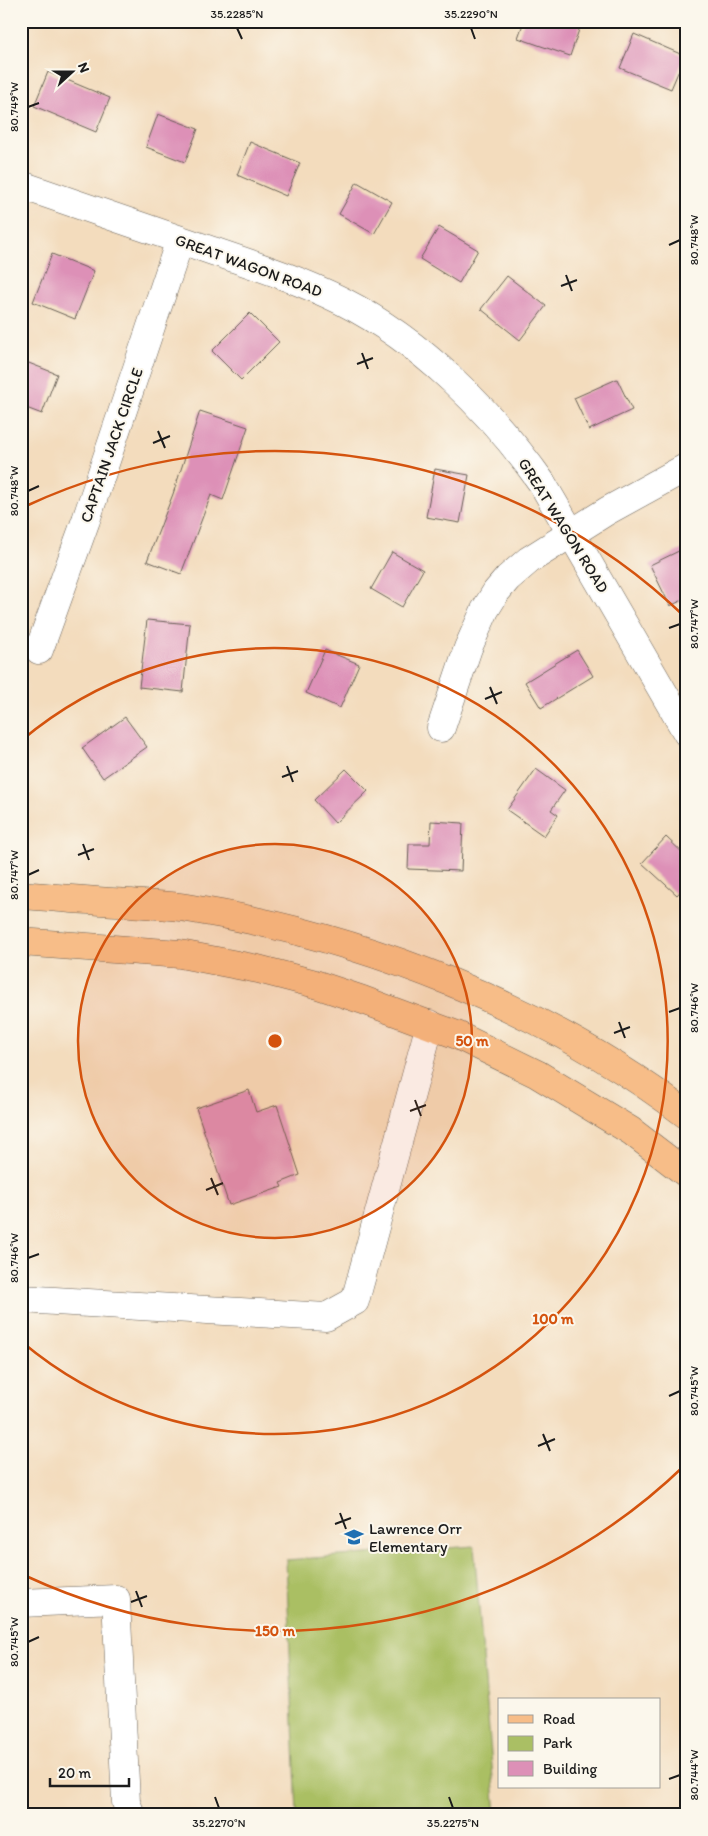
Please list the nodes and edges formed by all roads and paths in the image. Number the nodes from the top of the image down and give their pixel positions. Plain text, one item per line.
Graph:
1 (21, 185) edge
2 (180, 240) junction
3 (687, 467) edge
4 (571, 533) junction
5 (39, 650) dead end
6 (442, 728) dead end
7 (687, 733) edge
8 (21, 895) edge
9 (21, 942) edge
10 (430, 1024) junction
11 (687, 1115) edge
12 (687, 1174) edge
13 (21, 1299) edge
14 (21, 1603) edge
15 (131, 1815) edge

1 - 2 street, GREAT WAGON ROAD
2 - 4 street, GREAT WAGON ROAD
2 - 5 street, CAPTAIN JACK CIRCLE
3 - 4 street
4 - 6 street
4 - 7 street, GREAT WAGON ROAD
8 - 11 main road
9 - 10 main road
10 - 12 main road
10 - 13 street
14 - 15 street

